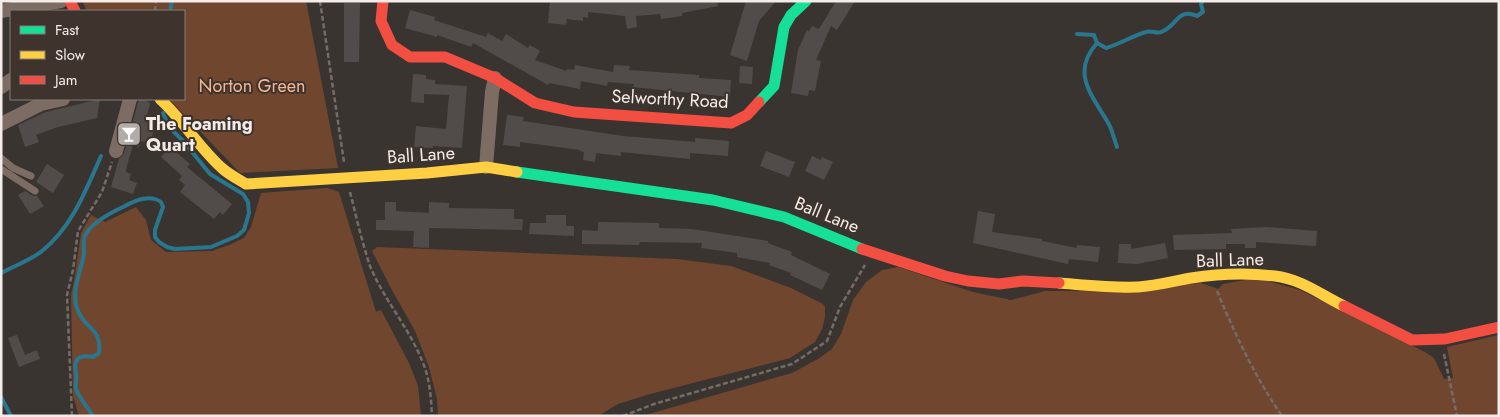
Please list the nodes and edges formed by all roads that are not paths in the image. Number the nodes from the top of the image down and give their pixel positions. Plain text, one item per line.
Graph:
1 (61, 1) edge
2 (383, 1) edge
3 (806, 1) edge
4 (1, 11) edge
5 (495, 78) junction
6 (59, 100) edge
7 (130, 100) edge
8 (161, 100) edge
9 (1, 124) edge
10 (116, 151) road end
11 (1, 158) edge
12 (486, 167) junction
13 (1, 169) edge
14 (31, 176) dead end
15 (35, 191) dead end
16 (1499, 327) edge

1 - 4 street
2 - 5 street, Selworthy Road
3 - 5 street, Selworthy Road
5 - 12 street
6 - 9 street
7 - 10 street
8 - 12 street, Ball Lane
11 - 14 lane
12 - 16 street, Ball Lane
13 - 15 lane

